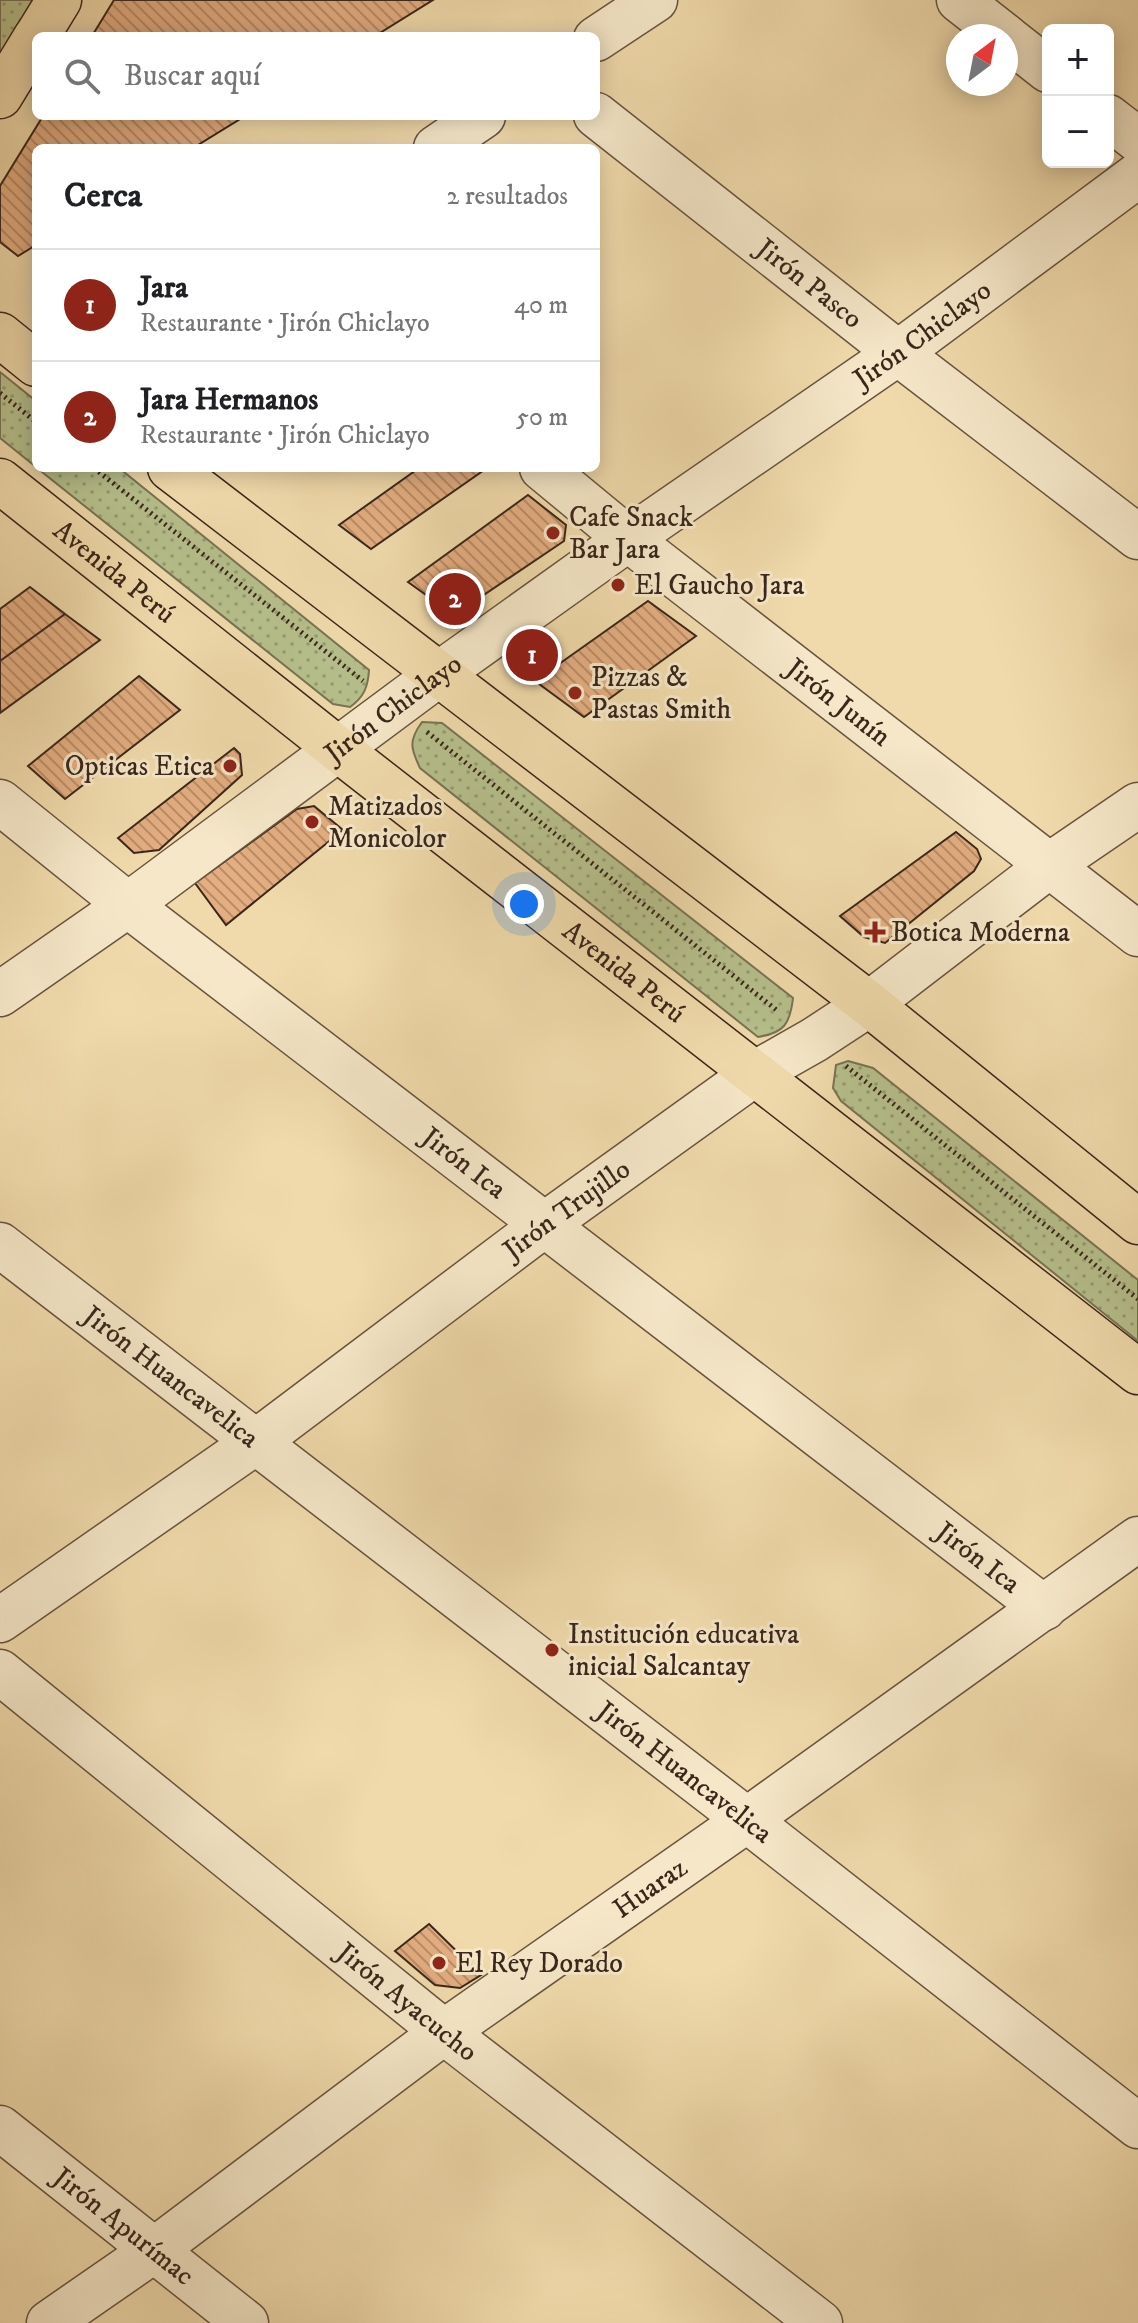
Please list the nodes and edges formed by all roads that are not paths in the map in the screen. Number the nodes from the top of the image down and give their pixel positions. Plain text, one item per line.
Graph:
1 (59, 0) edge
2 (655, 0) edge
3 (959, 0) edge
4 (989, 24) edge
5 (39, 32) edge
6 (600, 36) edge
7 (32, 44) edge
8 (1018, 47) edge
9 (1042, 65) edge
10 (0, 96) edge
11 (600, 118) edge
12 (477, 120) edge
13 (1114, 122) edge
14 (1138, 140) edge
15 (442, 144) edge
16 (1138, 175) edge
17 (0, 335) edge
18 (898, 353) junction
19 (32, 361) edge
20 (175, 472) edge
21 (547, 472) edge
22 (0, 481) edge
23 (1138, 537) edge
24 (628, 539) junction
25 (439, 674) junction
26 (339, 750) junction
27 (0, 802) edge
28 (1138, 805) edge
29 (1050, 865) junction
30 (128, 905) junction
31 (1138, 934) edge
32 (0, 994) edge
33 (869, 1004) junction
34 (754, 1074) junction
35 (1138, 1222) edge
36 (544, 1225) junction
37 (0, 1245) edge
38 (1138, 1372) edge
39 (256, 1442) junction
40 (1138, 1539) edge
41 (1044, 1608) junction
42 (0, 1620) edge
43 (0, 1672) edge
44 (747, 1820) junction
45 (444, 2032) junction
46 (1138, 2126) edge
47 (0, 2128) edge
48 (153, 2251) junction
49 (49, 2323) edge
50 (246, 2323) edge
51 (820, 2323) edge

1 - 5 main road
2 - 6 street
3 - 4 street
7 - 10 main road
8 - 9 street
11 - 18 street, Jirón Pasco
12 - 15 street
13 - 14 street
16 - 18 street, Jirón Chiclayo
17 - 19 main road
18 - 23 street, Jirón Pasco
18 - 24 street, Jirón Chiclayo
20 - 25 main road
21 - 24 street, Jirón Junín
22 - 26 main road, Avenida Perú
24 - 25 street, Jirón Chiclayo
24 - 29 street, Jirón Junín
25 - 26 street, Jirón Chiclayo
25 - 33 main road
26 - 30 street, Jirón Chiclayo
26 - 34 main road, Avenida Perú
27 - 30 street, Jirón Ica
28 - 29 street, Jirón Trujillo
29 - 31 street, Jirón Junín
29 - 33 street, Jirón Trujillo
30 - 32 street, Jirón Chiclayo
30 - 36 street, Jirón Ica
33 - 34 street, Jirón Trujillo
33 - 35 main road
34 - 36 street, Jirón Trujillo
34 - 38 main road, Avenida Perú
36 - 39 street, Jirón Trujillo
36 - 41 street, Jirón Ica
37 - 39 street, Jirón Huancavelica
39 - 42 street, Jirón Trujillo
39 - 44 street, Jirón Huancavelica
40 - 41 street, Huaraz
41 - 44 street, Huaraz
43 - 45 street, Jirón Ayacucho
44 - 45 street, Huaraz
44 - 46 street, Jirón Huancavelica
45 - 48 street, Huaraz
45 - 51 street, Jirón Ayacucho
47 - 48 street, Jirón Apurímac
48 - 49 street, Huaraz
48 - 50 street, Jirón Apurímac

